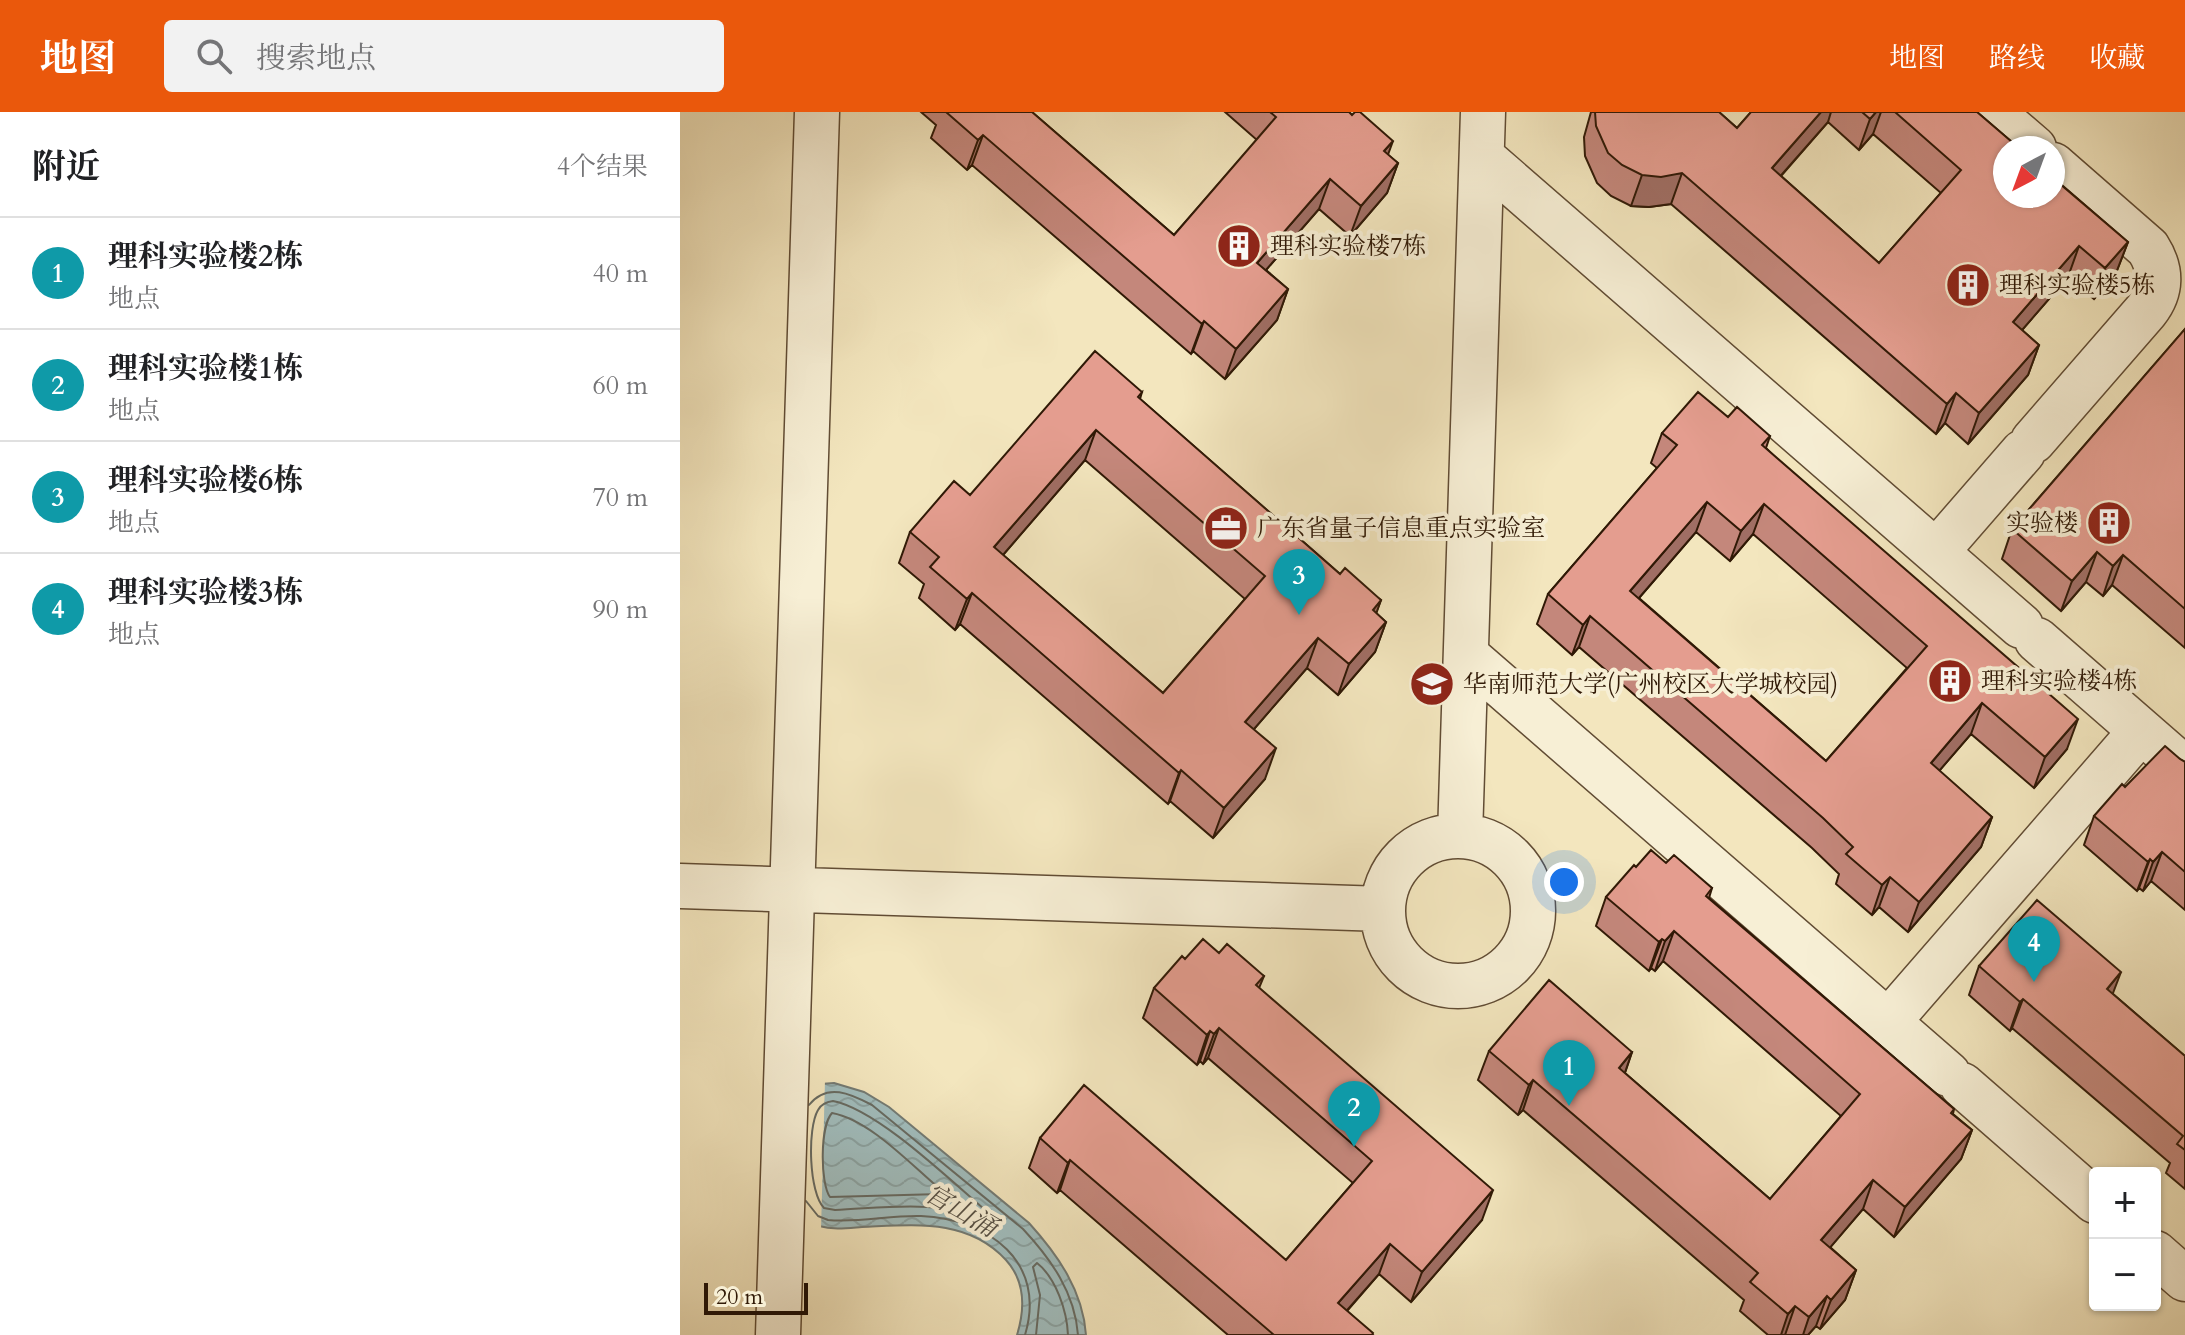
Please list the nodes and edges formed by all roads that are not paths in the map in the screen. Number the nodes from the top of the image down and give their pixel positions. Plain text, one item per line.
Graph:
1 (817, 112) edge
2 (1483, 112) edge
3 (1992, 112) edge
4 (2020, 136) edge
5 (1482, 157) junction
6 (2065, 175) edge
7 (1936, 552) junction
8 (1466, 655) junction
9 (2141, 731) junction
10 (2185, 769) edge
11 (1460, 836) junction
12 (680, 886) edge
13 (793, 890) junction
14 (1383, 909) junction
15 (1888, 1022) junction
16 (2089, 1196) edge
17 (2161, 1258) edge
18 (2185, 1279) edge
19 (778, 1335) edge

1 - 13 lane
2 - 5 lane
3 - 4 lane
5 - 7 lane
5 - 8 lane
6 - 7 lane
7 - 9 lane
8 - 11 lane
8 - 15 lane
9 - 10 lane
9 - 15 lane
11 - 14 lane
11 - 14 lane
12 - 13 lane
13 - 14 lane
13 - 19 lane
15 - 16 lane
17 - 18 lane

